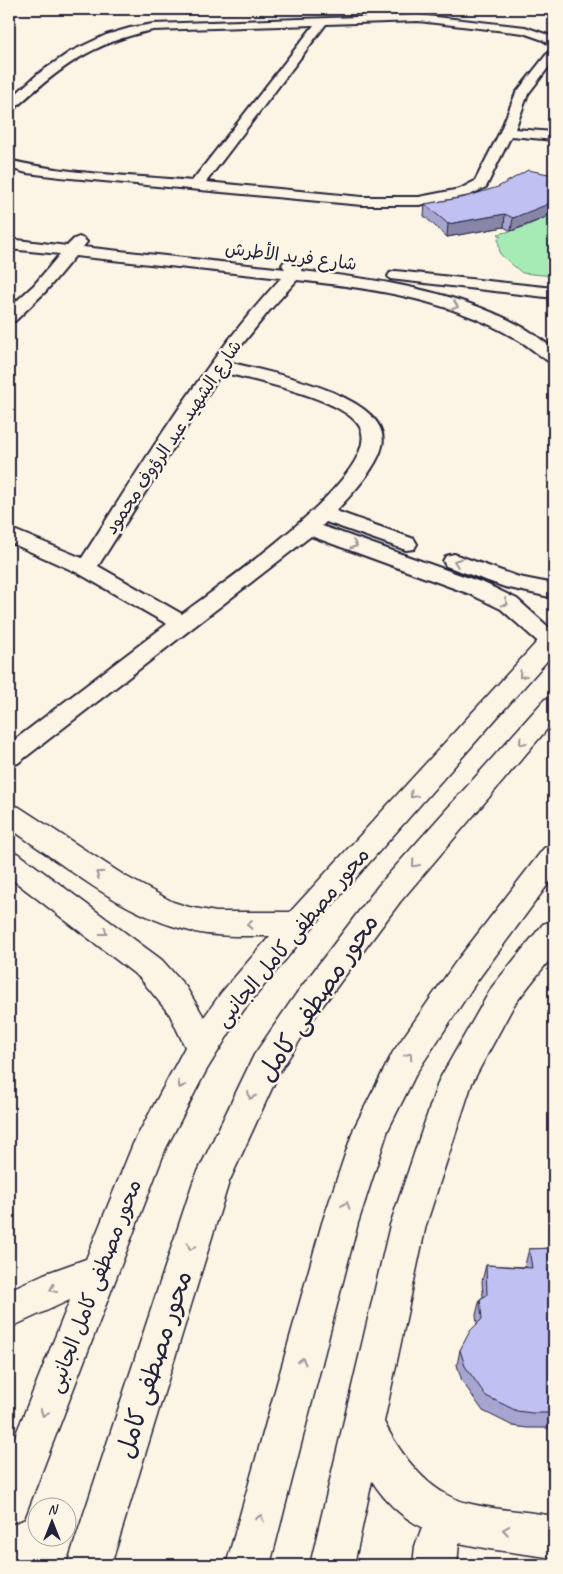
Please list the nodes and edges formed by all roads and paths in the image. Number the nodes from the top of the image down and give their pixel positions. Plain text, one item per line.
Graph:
1 (323, 21) junction
2 (554, 44) edge
3 (554, 52) edge
4 (13, 84) edge
5 (32, 86) junction
6 (9, 106) edge
7 (508, 128) junction
8 (554, 129) edge
9 (554, 136) edge
10 (9, 164) edge
11 (196, 186) junction
12 (9, 234) edge
13 (9, 244) edge
14 (75, 246) junction
15 (123, 257) junction
16 (255, 266) junction
17 (290, 270) junction
18 (370, 286) junction
19 (40, 288) junction
20 (554, 293) edge
21 (554, 303) edge
22 (262, 307) junction
23 (9, 317) edge
24 (554, 357) edge
25 (217, 365) junction
26 (315, 521) junction
27 (9, 534) edge
28 (86, 568) junction
29 (554, 591) edge
30 (183, 624) junction
31 (553, 640) edge
32 (552, 712) edge
33 (9, 757) edge
34 (9, 814) edge
35 (554, 855) edge
36 (9, 862) edge
37 (298, 923) junction
38 (554, 932) edge
39 (202, 1049) junction
40 (99, 1274) junction
41 (9, 1309) edge
42 (363, 1421) junction
43 (9, 1503) edge
44 (449, 1517) junction
45 (554, 1537) edge
46 (89, 1565) edge
47 (248, 1565) edge
48 (332, 1565) edge
49 (435, 1565) edge

1 - 2 street
1 - 5 street
1 - 11 street
3 - 7 street
4 - 5 street
5 - 6 street
7 - 8 street
7 - 9 street
7 - 11 street
10 - 11 street
12 - 14 street, شارع فريد الأطرش
13 - 14 street, شارع فريد الأطرش
14 - 15 street, شارع فريد الأطرش
14 - 16 street, شارع فريد الأطرش
14 - 19 street
15 - 16 street, شارع فريد الأطرش
15 - 19 street
16 - 17 street, شارع فريد الأطرش
16 - 22 street
17 - 18 street, شارع فريد الأطرش
17 - 20 street, شارع فريد الأطرش
17 - 22 street, شارع الشهيد عبد الرؤوف محمود
18 - 21 street
18 -> 24 street, شارع فريد الأطرش
19 - 23 street
22 - 25 street, شارع الشهيد عبد الرؤوف محمود
25 - 26 street
25 - 28 street, شارع الشهيد عبد الرؤوف محمود
29 -> 26 street
26 - 30 street
26 -> 31 street
27 - 28 street
28 - 30 street
30 - 33 street
31 -> 37 street, محور مصطفى كامل الجانبى
32 -> 46 street, محور مصطفى كامل
37 -> 34 street
47 -> 35 street
36 -> 39 street
37 - 39 street, محور مصطفى كامل الجانبى
38 - 42 street
39 -> 40 street, محور مصطفى كامل الجانبى
40 -> 41 street
40 -> 43 street, محور مصطفى كامل الجانبى
42 - 44 street
42 - 48 street
45 -> 44 street
44 - 49 street

